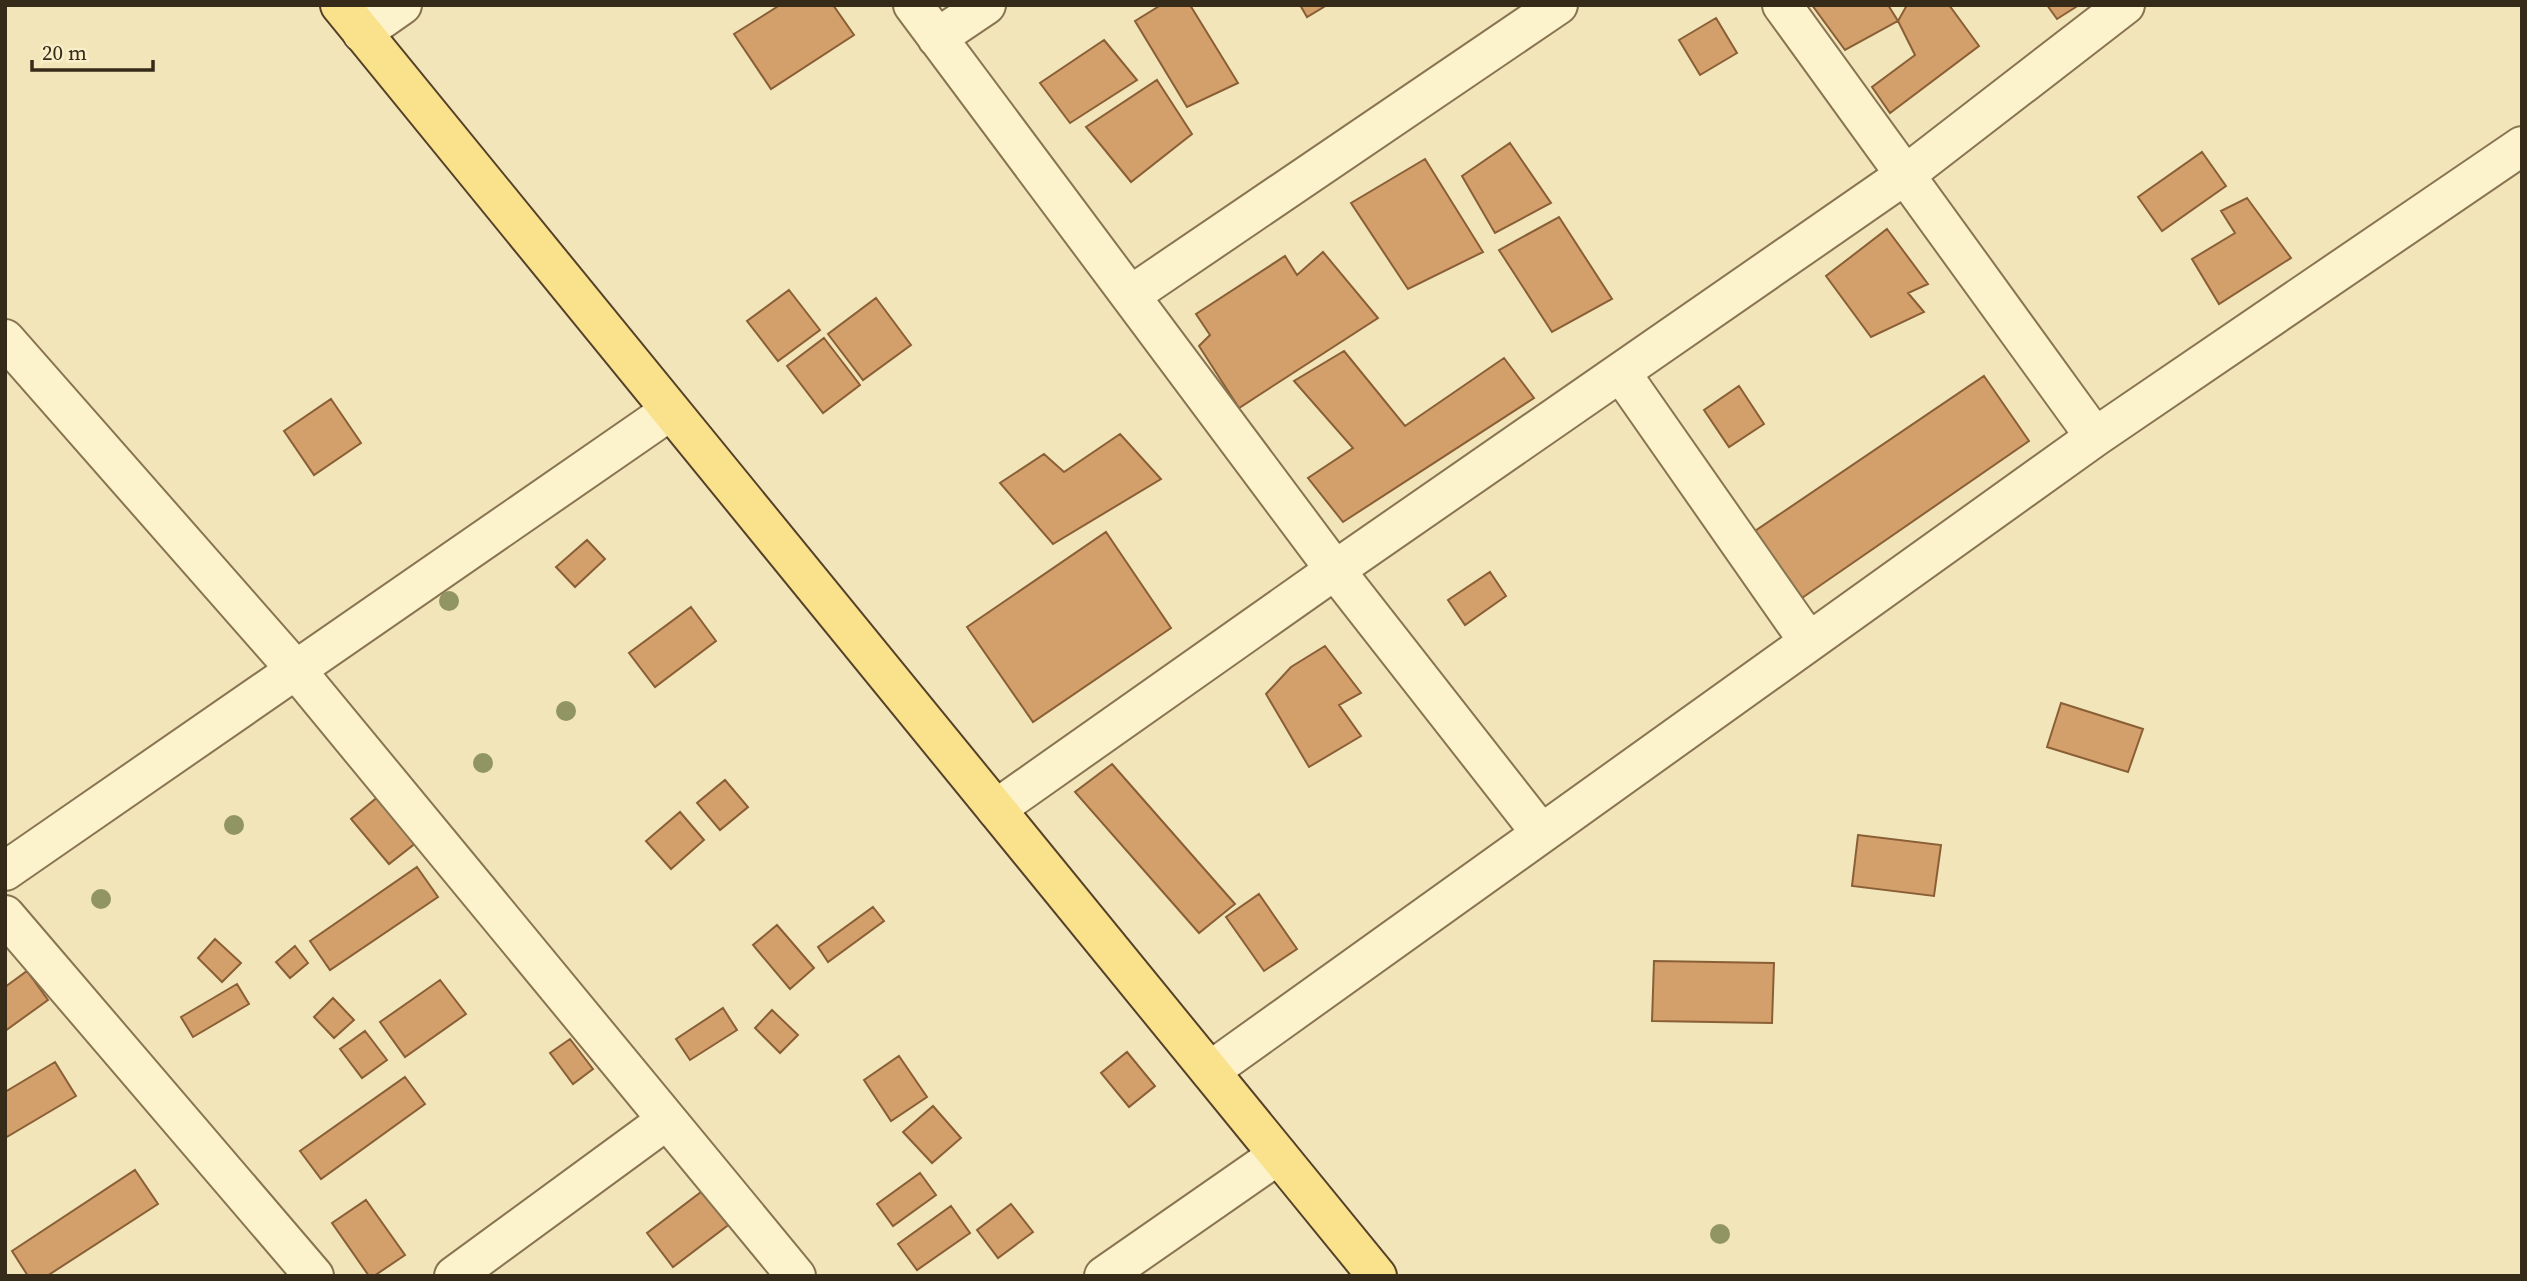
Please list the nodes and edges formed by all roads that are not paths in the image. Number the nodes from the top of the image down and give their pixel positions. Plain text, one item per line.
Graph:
1 (402, 5) edge
2 (914, 5) edge
3 (986, 5) edge
4 (1558, 5) edge
5 (1782, 5) edge
6 (2125, 5) edge
7 (351, 19) edge
8 (937, 38) junction
9 (2522, 146) edge
10 (1905, 175) junction
11 (1132, 295) junction
12 (5, 339) edge
13 (1621, 373) junction
14 (670, 411) junction
15 (2095, 437) junction
16 (1335, 570) junction
17 (1809, 642) junction
18 (296, 670) junction
19 (996, 809) junction
20 (1541, 833) junction
21 (5, 871) edge
22 (5, 915) edge
23 (1210, 1071) junction
24 (667, 1120) junction
25 (1278, 1155) junction
26 (314, 1276) edge
27 (454, 1276) edge
28 (796, 1276) edge
29 (1104, 1276) edge
30 (1377, 1276) edge

1 - 7 street
2 - 8 street
3 - 8 street
4 - 11 street
5 - 10 street
6 - 10 street
7 - 14 main road
8 - 11 street
9 - 15 street
10 - 13 street
10 - 15 street
11 - 16 street
12 - 18 street
13 - 16 street
13 - 17 street
14 - 18 street
14 - 19 main road
15 - 17 street
16 - 19 street
16 - 20 street
17 - 20 street
18 - 21 street
18 - 24 street
19 - 23 main road
20 - 23 street
22 - 26 street
23 - 25 main road
24 - 27 street
24 - 28 street
25 - 29 street
25 - 30 main road

